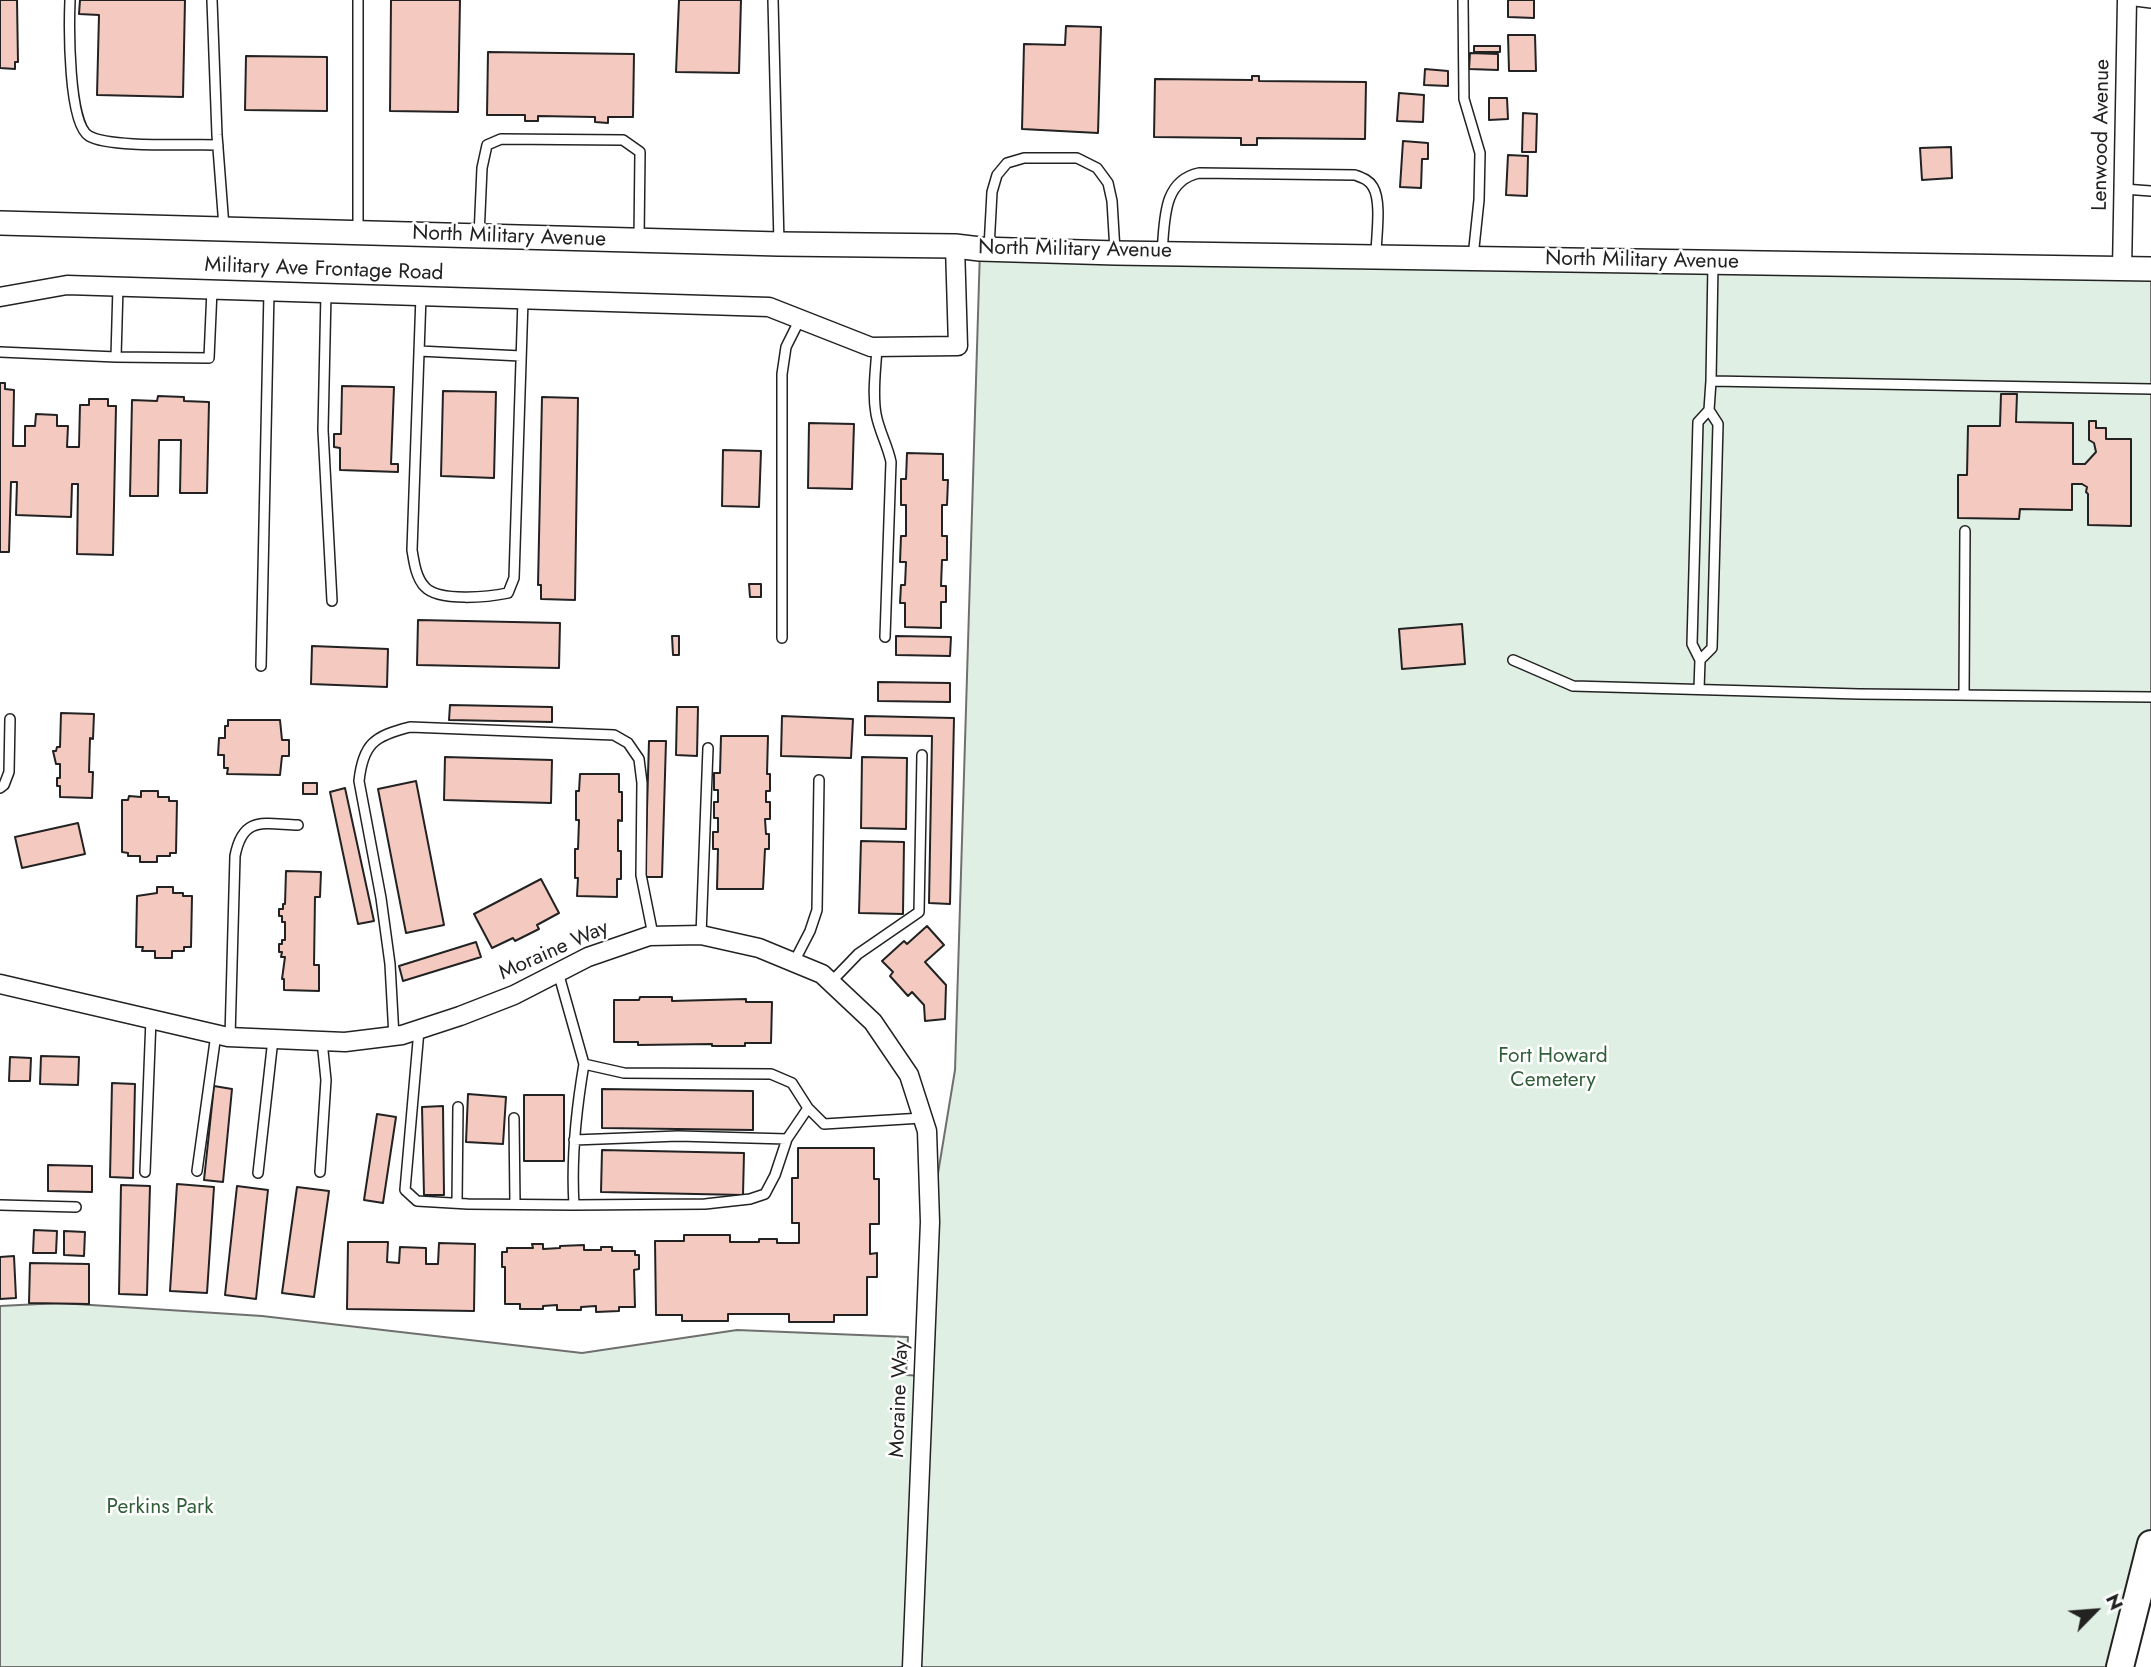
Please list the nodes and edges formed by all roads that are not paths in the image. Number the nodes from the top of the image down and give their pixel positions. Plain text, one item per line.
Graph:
1 (71, 0) edge
2 (212, 0) edge
3 (358, 0) edge
4 (773, 0) edge
5 (1463, 0) edge
6 (2127, 0) edge
7 (2151, 3) edge
8 (218, 145) junction
9 (2124, 189) junction
10 (2151, 191) edge
11 (0, 223) edge
12 (224, 229) junction
13 (358, 233) junction
14 (479, 236) junction
15 (639, 240) junction
16 (779, 244) junction
17 (955, 246) junction
18 (989, 250) junction
19 (1115, 253) junction
20 (1162, 253) junction
21 (1376, 257) junction
22 (1473, 258) junction
23 (1713, 262) junction
24 (2151, 269) edge
25 (2122, 270) junction
26 (118, 287) junction
27 (212, 290) junction
28 (269, 292) junction
29 (326, 293) junction
30 (421, 296) junction
31 (0, 297) edge
32 (523, 300) junction
33 (800, 319) junction
34 (877, 347) junction
35 (419, 351) junction
36 (0, 352) edge
37 (522, 356) junction
38 (116, 357) junction
39 (1710, 381) junction
40 (2151, 390) edge
41 (1709, 410) junction
42 (1965, 531) dead end
43 (332, 601) dead end
44 (885, 636) dead end
45 (782, 638) dead end
46 (1513, 660) dead end
47 (1700, 660) junction
48 (261, 666) dead end
49 (1699, 689) junction
50 (1964, 695) junction
51 (2151, 697) edge
52 (10, 719) dead end
53 (708, 748) dead end
54 (922, 755) dead end
55 (819, 780) dead end
56 (0, 788) edge
57 (298, 825) dead end
58 (701, 935) junction
59 (653, 936) junction
60 (793, 962) junction
61 (558, 972) junction
62 (831, 982) junction
63 (0, 984) edge
64 (151, 1019) junction
65 (419, 1030) junction
66 (223, 1036) junction
67 (394, 1037) junction
68 (273, 1039) junction
69 (322, 1041) junction
70 (584, 1064) junction
71 (458, 1107) dead end
72 (808, 1108) junction
73 (514, 1118) dead end
74 (922, 1118) junction
75 (787, 1139) junction
76 (574, 1140) junction
77 (197, 1171) dead end
78 (145, 1172) dead end
79 (320, 1172) dead end
80 (258, 1173) dead end
81 (457, 1203) junction
82 (515, 1204) junction
83 (0, 1205) edge
84 (574, 1205) junction
85 (76, 1207) dead end
86 (2151, 1545) edge
87 (912, 1667) edge
88 (2120, 1667) edge

1 - 8 lane
2 - 8 lane
3 - 13 lane
4 - 16 lane
5 - 22 lane
6 - 7 lane
6 - 9 street, Lenwood Avenue
8 - 12 lane
9 - 10 lane
9 - 25 street, Lenwood Avenue
11 - 12 main road, North Military Avenue
12 - 13 main road, North Military Avenue
13 - 14 main road, North Military Avenue
14 - 15 main road, North Military Avenue
14 - 15 lane
15 - 16 main road, North Military Avenue
16 - 17 main road, North Military Avenue
17 - 18 main road, North Military Avenue
17 - 34 street, Military Ave Frontage Road
18 - 19 main road, North Military Avenue
18 - 19 lane
19 - 20 main road, North Military Avenue
20 - 21 main road, North Military Avenue
20 - 21 lane
21 - 22 main road, North Military Avenue
22 - 23 main road, North Military Avenue
23 - 25 main road, North Military Avenue
23 - 39 lane
24 - 25 main road, North Military Avenue
26 - 27 street, Military Ave Frontage Road
26 - 31 street, Military Ave Frontage Road
26 - 38 lane
27 - 28 street, Military Ave Frontage Road
27 - 38 lane
28 - 29 street, Military Ave Frontage Road
28 - 48 lane
29 - 30 street, Military Ave Frontage Road
29 - 43 lane
30 - 32 street, Military Ave Frontage Road
30 - 35 lane
32 - 33 street, Military Ave Frontage Road
32 - 37 lane
33 - 34 street, Military Ave Frontage Road
33 - 45 lane
34 - 44 lane
35 - 37 lane
35 - 37 lane
36 - 38 lane
39 - 40 lane
39 - 41 lane
41 - 47 lane
41 - 47 lane
42 - 50 lane
46 - 49 lane
47 - 49 lane
49 - 50 lane
50 - 51 lane
52 - 56 lane
53 - 58 lane
54 - 62 lane
55 - 60 lane
57 - 66 lane
58 - 59 street, Moraine Way
58 - 60 street, Moraine Way
59 - 61 street, Moraine Way
59 - 67 lane
60 - 62 street, Moraine Way
61 - 65 street, Moraine Way
61 - 70 lane
62 - 74 street, Moraine Way
63 - 64 street, Moraine Way
64 - 66 street, Moraine Way
64 - 78 lane
65 - 67 street, Moraine Way
65 - 81 lane
66 - 68 street, Moraine Way
66 - 77 lane
67 - 69 street, Moraine Way
68 - 69 street, Moraine Way
68 - 80 lane
69 - 79 lane
70 - 72 lane
70 - 76 lane
71 - 81 lane
72 - 74 lane
72 - 75 lane
73 - 82 lane
74 - 87 street, Moraine Way
75 - 76 lane
75 - 84 lane
76 - 84 lane
81 - 82 lane
82 - 84 lane
83 - 85 lane
86 - 88 main road

